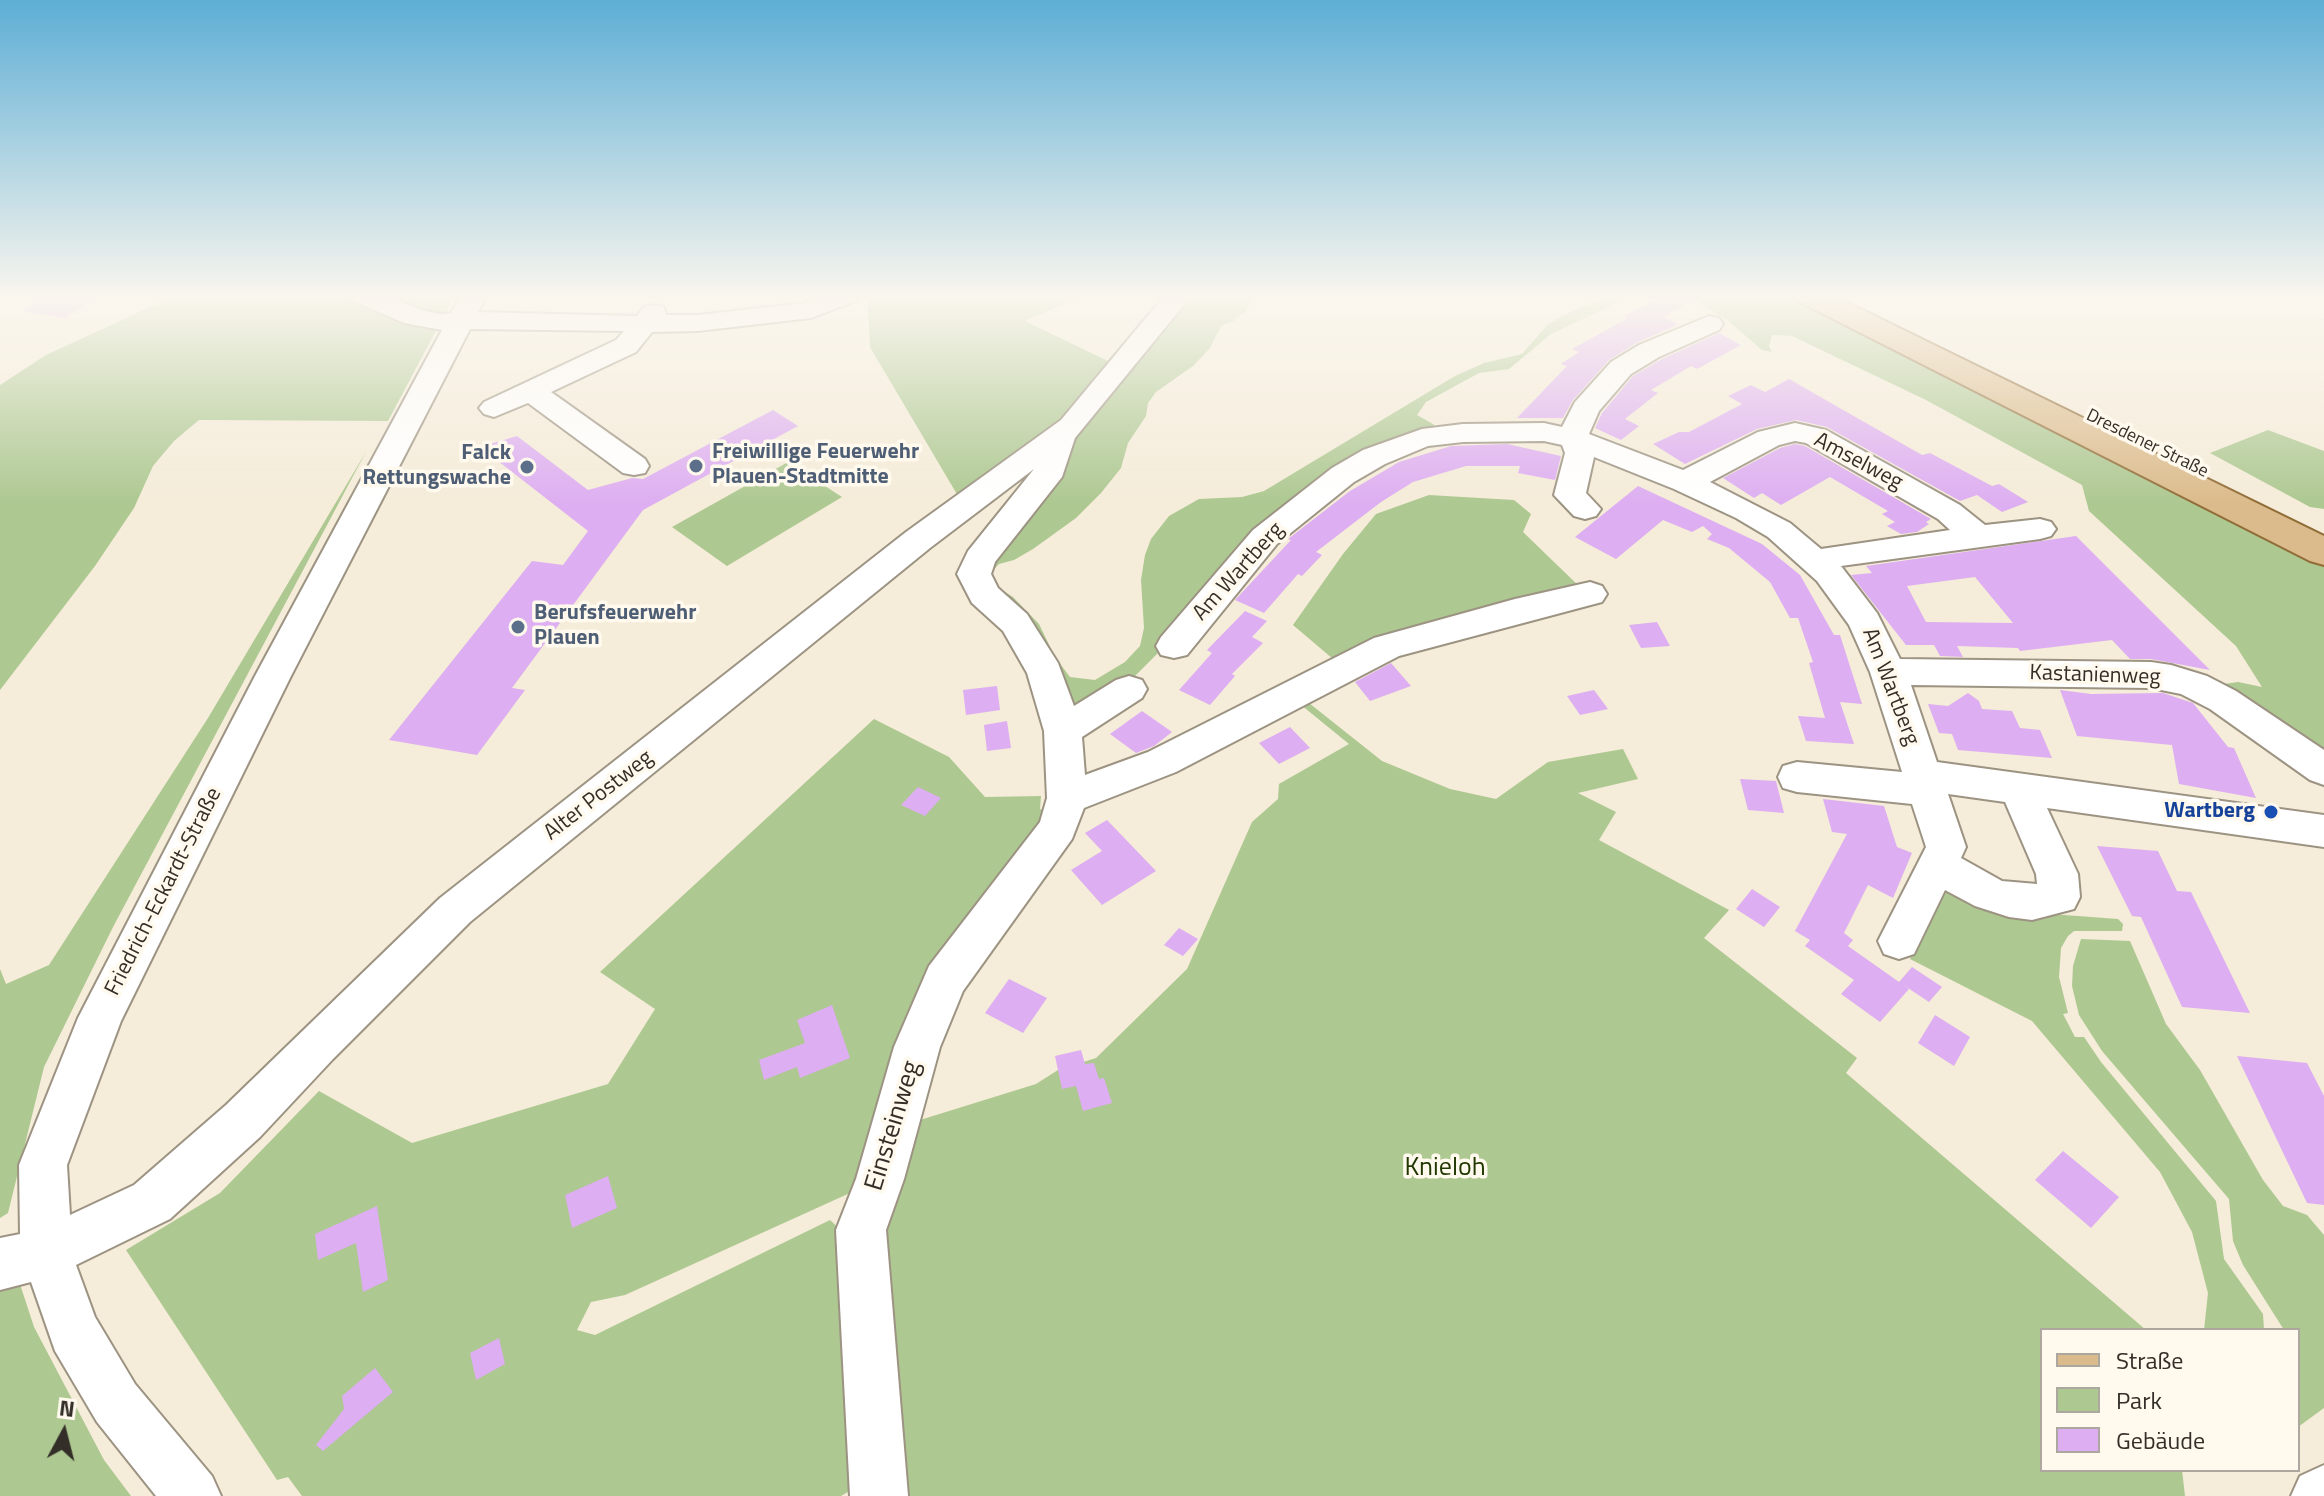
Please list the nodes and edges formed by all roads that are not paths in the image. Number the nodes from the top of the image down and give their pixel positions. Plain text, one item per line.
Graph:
1 (437, 365) edge
2 (586, 365) edge
3 (1121, 365) edge
4 (1626, 365) edge
5 (1949, 365) edge
6 (1983, 365) edge
7 (530, 391) junction
8 (494, 408) dead end
9 (1061, 434) junction
10 (1577, 440) junction
11 (634, 466) dead end
12 (1685, 482) junction
13 (1585, 509) dead end
14 (2040, 529) dead end
15 (2324, 532) edge
16 (1979, 537) junction
17 (2324, 552) edge
18 (1819, 563) junction
19 (1590, 594) dead end
20 (1174, 646) dead end
21 (1888, 672) junction
22 (1129, 689) dead end
23 (1063, 731) junction
24 (2324, 770) edge
25 (1797, 777) dead end
26 (1924, 782) junction
27 (2019, 788) junction
28 (1067, 798) junction
29 (2324, 831) edge
30 (1938, 866) junction
31 (1899, 941) dead end
32 (46, 1253) junction
33 (0, 1264) edge
34 (192, 1496) edge
35 (879, 1496) edge

1 - 32 street, Friedrich-Eckardt-Straße
2 - 7 street
3 - 9 street, Alter Postweg
4 - 10 street
5 - 17 main road
6 - 15 main road, Dresdener Straße
7 - 8 street
7 - 11 street
9 - 23 street, Einsteinweg
9 - 32 street, Alter Postweg
10 - 12 street, Am Wartberg
10 - 13 street
10 - 20 street, Am Wartberg
12 - 16 street, Amselweg
12 - 18 street, Am Wartberg
14 - 16 street
16 - 18 street
18 - 21 street, Am Wartberg
19 - 28 street
21 - 24 street, Kastanienweg
21 - 26 street, Am Wartberg
22 - 23 street
23 - 28 street, Einsteinweg
25 - 26 street
26 - 27 street
26 - 30 street, Am Wartberg
27 - 29 street
27 - 30 street
28 - 35 street, Einsteinweg
30 - 31 street, Am Wartberg
32 - 33 street, Alter Postweg
32 - 34 street, Friedrich-Eckardt-Straße

